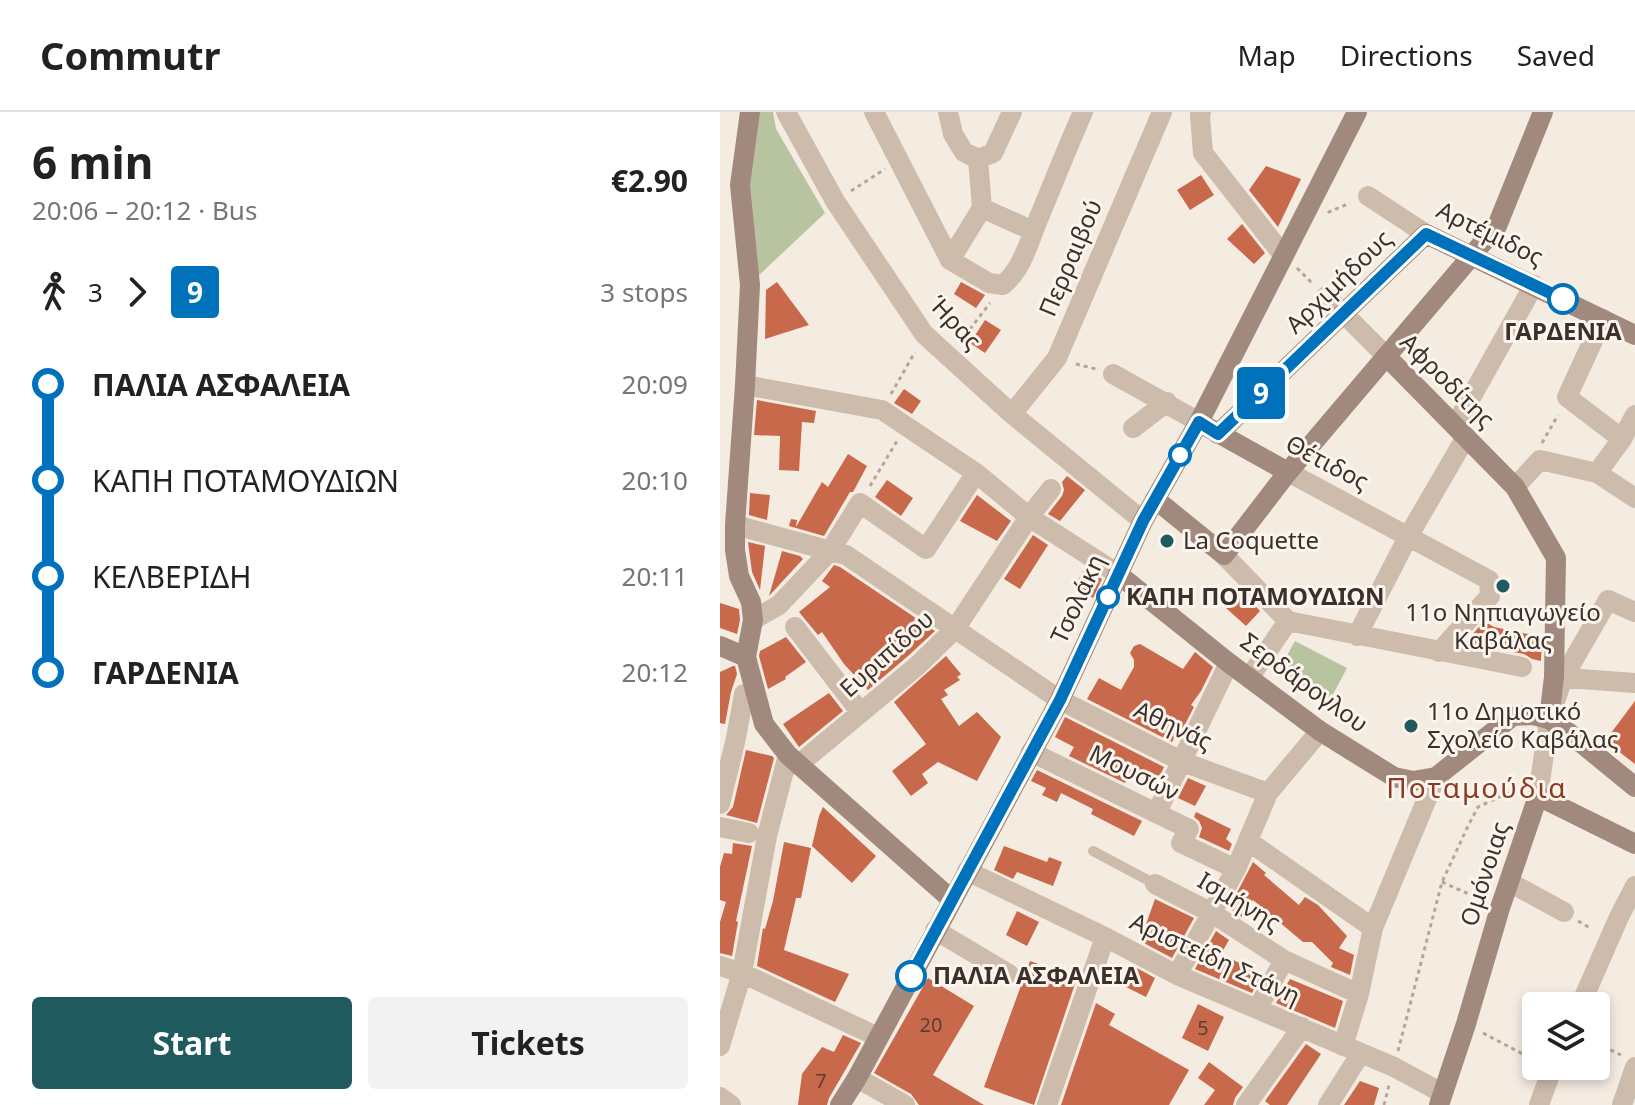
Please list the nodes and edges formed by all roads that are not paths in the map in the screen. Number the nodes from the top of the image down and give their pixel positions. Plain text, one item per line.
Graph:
1 (750, 112) edge
2 (786, 112) edge
3 (874, 112) edge
4 (948, 112) edge
5 (1012, 112) edge
6 (1083, 112) edge
7 (1162, 112) edge
8 (1201, 112) edge
9 (1357, 112) edge
10 (1543, 112) edge
11 (978, 159) junction
12 (1368, 196) road end
13 (982, 208) junction
14 (1033, 231) junction
15 (1426, 234) junction
16 (1283, 255) junction
17 (1471, 256) junction
18 (950, 260) junction
19 (1534, 285) junction
20 (1326, 296) road end
21 (1343, 313) junction
22 (1603, 319) junction
23 (1635, 335) edge
24 (1387, 357) junction
25 (1113, 374) road end
26 (745, 385) junction
27 (1167, 402) junction
28 (1012, 414) junction
29 (1635, 415) edge
30 (1199, 422) junction
31 (1133, 428) dead end
32 (1460, 431) junction
33 (1218, 434) junction
34 (1622, 439) junction
35 (1288, 472) junction
36 (976, 473) junction
37 (1597, 473) junction
38 (1515, 487) junction
39 (1051, 489) dead end
40 (1635, 498) edge
41 (1155, 499) junction
42 (1029, 517) junction
43 (1143, 521) junction
44 (735, 525) junction
45 (1409, 535) junction
46 (830, 551) junction
47 (1224, 555) junction
48 (1556, 558) joint
49 (1118, 574) junction
50 (779, 605) junction
51 (1635, 612) edge
52 (753, 620) junction
53 (1288, 621) junction
54 (955, 629) junction
55 (1357, 636) junction
56 (720, 646) edge
57 (1439, 652) junction
58 (746, 657) junction
59 (1229, 663) junction
60 (1522, 667) dead end
61 (1559, 677) junction
62 (1249, 678) junction
63 (1635, 683) edge
64 (744, 694) dead end
65 (1060, 700) junction
66 (861, 713) junction
67 (1549, 719) junction
68 (1320, 731) junction
69 (1031, 752) junction
70 (793, 760) junction
71 (1183, 762) junction
72 (1436, 777) junction
73 (1635, 787) edge
74 (1268, 793) junction
75 (1538, 796) junction
76 (720, 804) edge
77 (1157, 812) junction
78 (720, 827) edge
79 (749, 833) dead end
80 (1248, 841) junction
81 (1635, 844) edge
82 (1093, 851) dead end
83 (1236, 869) junction
84 (967, 871) junction
85 (1509, 882) junction
86 (1155, 884) joint
87 (1635, 886) edge
88 (952, 900) junction
89 (1564, 912) road end
90 (1212, 913) junction
91 (1373, 928) junction
92 (935, 930) junction
93 (1105, 937) junction
94 (1284, 960) junction
95 (720, 966) edge
96 (742, 973) junction
97 (1009, 974) dead end
98 (1177, 975) junction
99 (1586, 992) edge
100 (1359, 994) junction
101 (1258, 1008) junction
102 (1302, 1027) junction
103 (878, 1037) junction
104 (720, 1046) edge
105 (1352, 1050) junction
106 (1628, 1062) edge
107 (857, 1078) junction
108 (1548, 1080) edge
109 (720, 1097) edge
110 (1440, 1099) edge
111 (731, 1105) edge
112 (840, 1105) edge
113 (905, 1105) edge
114 (1047, 1105) edge
115 (1246, 1105) edge
116 (1328, 1105) edge
117 (1539, 1105) edge
118 (1622, 1105) edge

1 - 26 street
2 - 28 street, Ήρας
3 - 18 street
4 - 11 street
5 - 11 street
6 - 14 street
7 - 28 street, Περραιβού
8 - 16 street
9 - 16 street, Τσολάκη
10 - 17 street
11 - 13 street
12 - 15 street, Αρτέμιδος
13 - 14 street
13 - 18 street
14 - 18 street
15 - 17 street, Αρτέμιδος
15 - 21 street, Αρχιμήδους
16 - 30 street, Τσολάκη
17 - 19 street, Αρτέμιδος
17 - 24 street
19 - 22 street, Αρτέμιδος
19 - 32 street
20 - 21 street, Αφροδίτης
21 - 24 street, Αφροδίτης
21 - 33 street, Αρχιμήδους
22 - 23 street, Αρτέμιδος
22 - 34 street
24 - 32 street, Αφροδίτης
24 - 35 street
25 - 27 street, Θέτιδος
26 - 36 street, Σερδάρογλου
26 - 44 street
27 - 30 street, Θέτιδος
27 - 31 street
28 - 43 street, Ήρας
29 - 34 street
30 - 33 street, Θέτιδος
30 - 41 street, Τσολάκη
32 - 38 street, Αφροδίτης
32 - 45 street
33 - 35 street, Θέτιδος
34 - 37 street
35 - 45 street, Θέτιδος
35 - 47 street
36 - 42 street, Σερδάρογλου
36 - 46 street
37 - 38 street
37 - 40 street
38 - 48 street, Αφροδίτης
39 - 42 street, Ευριπίδου
41 - 43 street, Τσολάκη
41 - 47 street
42 - 49 street, Σερδάρογλου
42 - 54 street, Ευριπίδου
43 - 49 street, Τσολάκη
44 - 46 street, Αθηνάς
44 - 52 street
45 - 55 street
45 - 57 street, Θέτιδος
46 - 50 street
46 - 54 street, Αθηνάς
47 - 53 street
48 - 61 street, Ομόνοιας
49 - 59 street, Σερδάρογλου
49 - 65 street, Τσολάκη
50 - 52 street
50 - 66 street
51 - 61 street
52 - 58 street
53 - 55 street
53 - 62 street
54 - 65 street, Αθηνάς
54 - 66 street, Ευριπίδου
55 - 57 street
56 - 58 street
57 - 60 street
58 - 70 street
59 - 62 street, Σερδάρογλου
59 - 71 street
61 - 63 street
61 - 67 street, Ομόνοιας
62 - 68 street, Σερδάρογλου
64 - 76 street
65 - 69 street, Τσολάκη
65 - 71 street, Αθηνάς
66 - 70 street, Ευριπίδου
67 - 72 street
67 - 73 street
67 - 75 street, Ομόνοιας
68 - 72 street, Σερδάρογλου
68 - 74 street
69 - 77 street, Μουσών
69 - 84 street, Τσολάκη
70 - 88 street
70 - 96 street
71 - 74 street, Αθηνάς
71 - 77 street
72 - 91 street
74 - 80 street
75 - 81 street
75 - 85 street, Ομόνοιας
77 - 83 street, Μουσών
78 - 79 street
80 - 83 street
80 - 91 street
82 - 86 lane, Ισμήνης
83 - 90 street
84 - 88 street, Τσολάκη
84 - 93 street, Αριστείδη Στάνη
85 - 89 street
85 - 110 street, Ομόνοιας
86 - 90 street, Ισμήνης
87 - 99 street
88 - 92 street, Τσολάκη
90 - 94 street, Ισμήνης
90 - 98 street
91 - 100 street
92 - 97 street
92 - 103 street, Τσολάκη
93 - 98 street, Αριστείδη Στάνη
93 - 114 street
94 - 100 street, Ισμήνης
94 - 101 street
95 - 96 street
96 - 103 street
96 - 104 street
98 - 101 street, Αριστείδη Στάνη
100 - 105 street
101 - 102 street, Αριστείδη Στάνη
102 - 105 street, Αριστείδη Στάνη
102 - 115 street
103 - 107 street, Τσολάκη
105 - 110 street, Αριστείδη Στάνη
105 - 116 street
106 - 118 street
107 - 112 street, Τσολάκη
107 - 113 street
108 - 117 street
109 - 111 street

